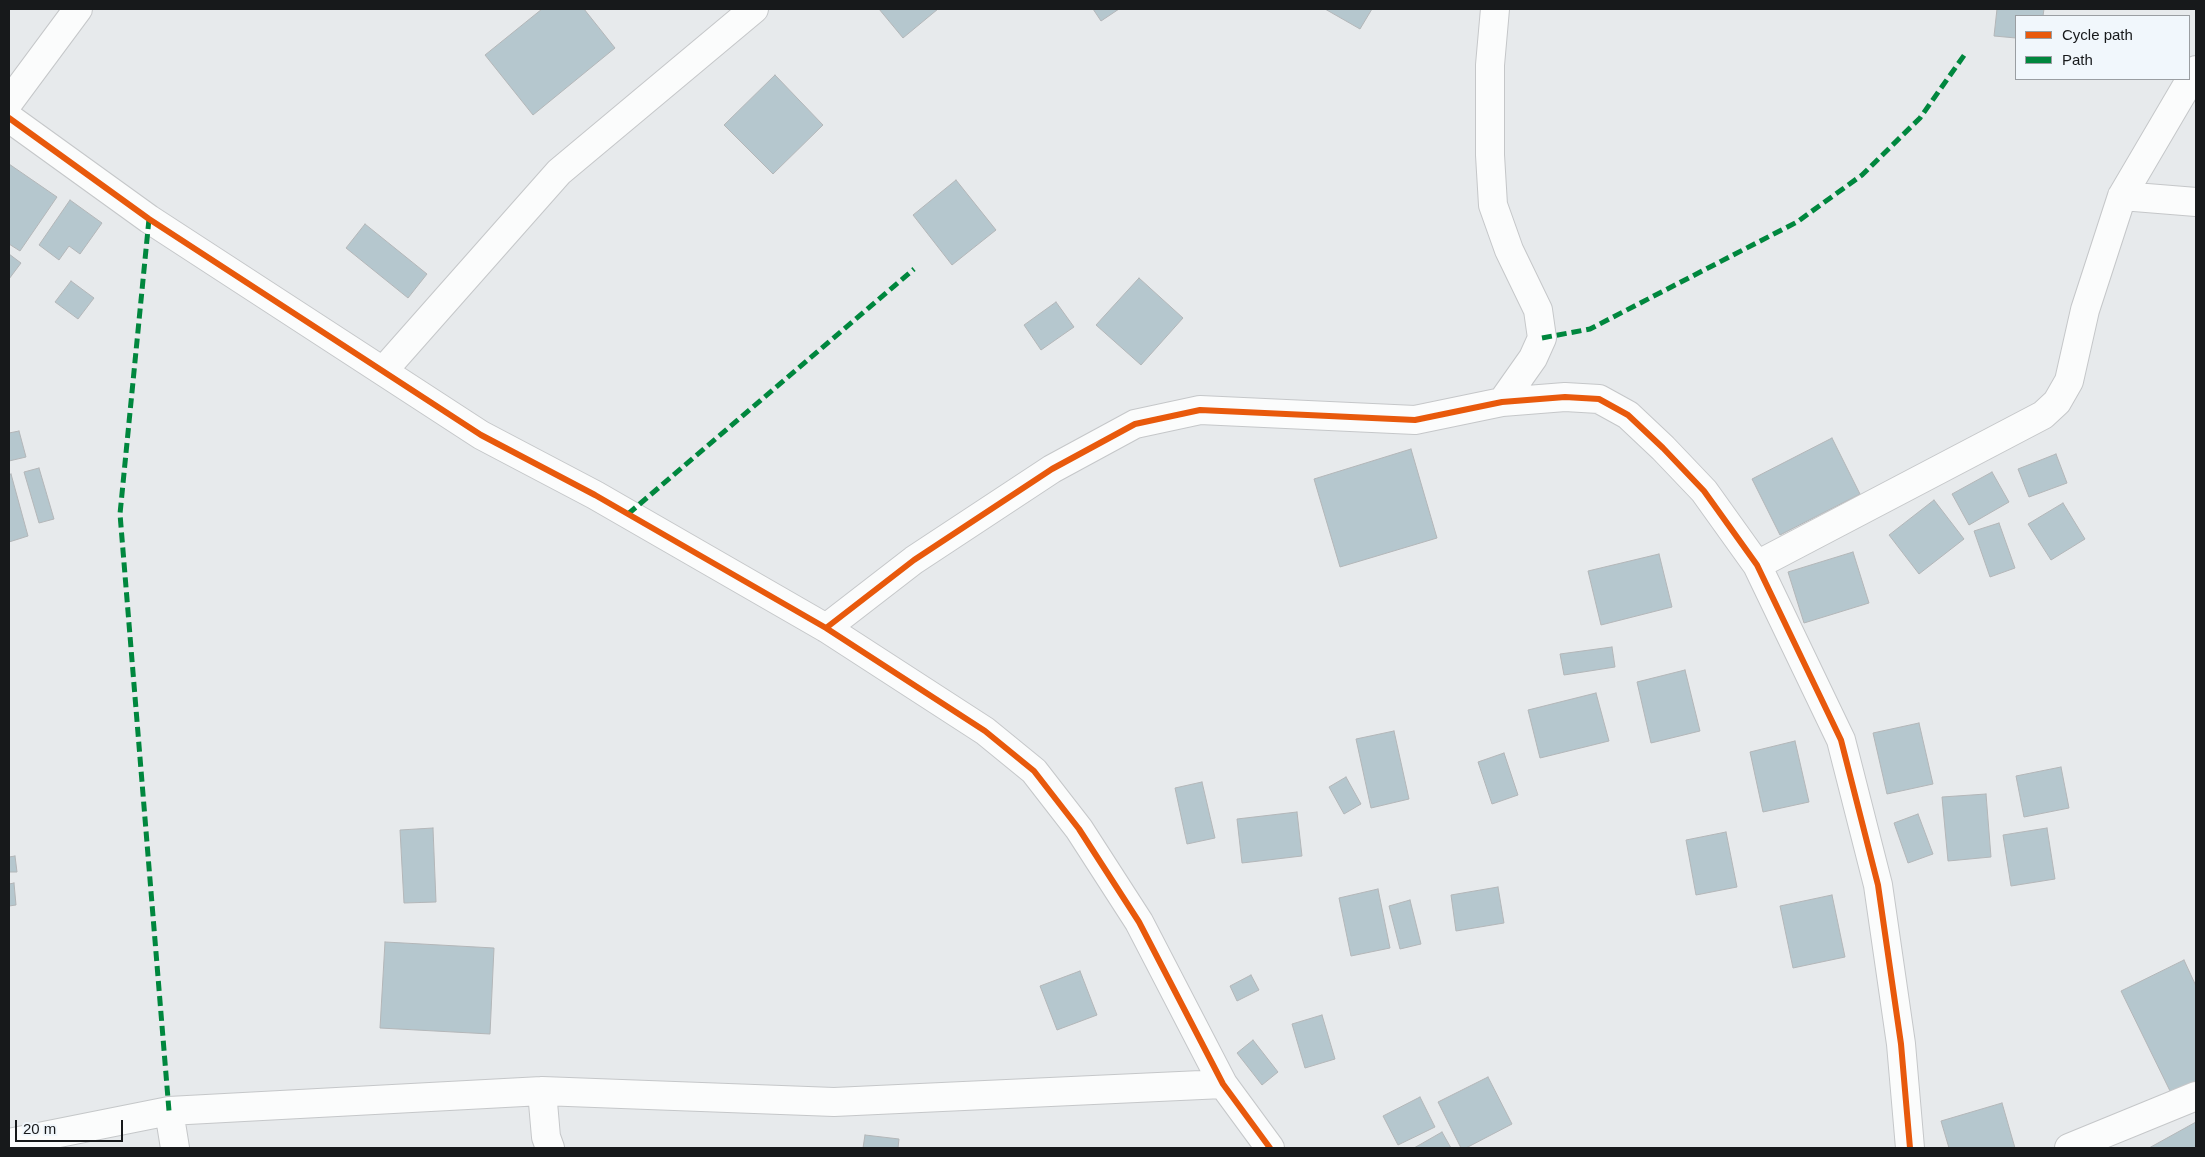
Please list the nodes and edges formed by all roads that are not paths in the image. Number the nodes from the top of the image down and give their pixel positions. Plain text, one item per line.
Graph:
1 (78, 9) edge
2 (754, 9) edge
3 (1495, 9) edge
4 (2196, 70) edge
5 (9, 102) edge
6 (9, 118) edge
7 (2122, 196) junction
8 (2196, 202) edge
9 (382, 371) junction
10 (1502, 402) junction
11 (1757, 565) junction
12 (826, 628) junction
13 (1223, 1084) junction
14 (542, 1091) junction
15 (2196, 1096) edge
16 (168, 1111) junction
17 (9, 1143) edge
18 (175, 1148) edge
19 (550, 1148) edge
20 (1270, 1148) edge
21 (1910, 1148) edge
22 (2069, 1148) edge

1 - 5 street
2 - 9 street
3 - 10 street
4 - 7 street
6 - 9 street
7 - 8 street
7 - 11 street
9 - 12 street
10 - 11 street
10 - 12 street
11 - 21 street
12 - 13 street
13 - 14 street
13 - 20 street
14 - 16 street
14 - 19 street
15 - 22 street
16 - 17 street
16 - 18 street

